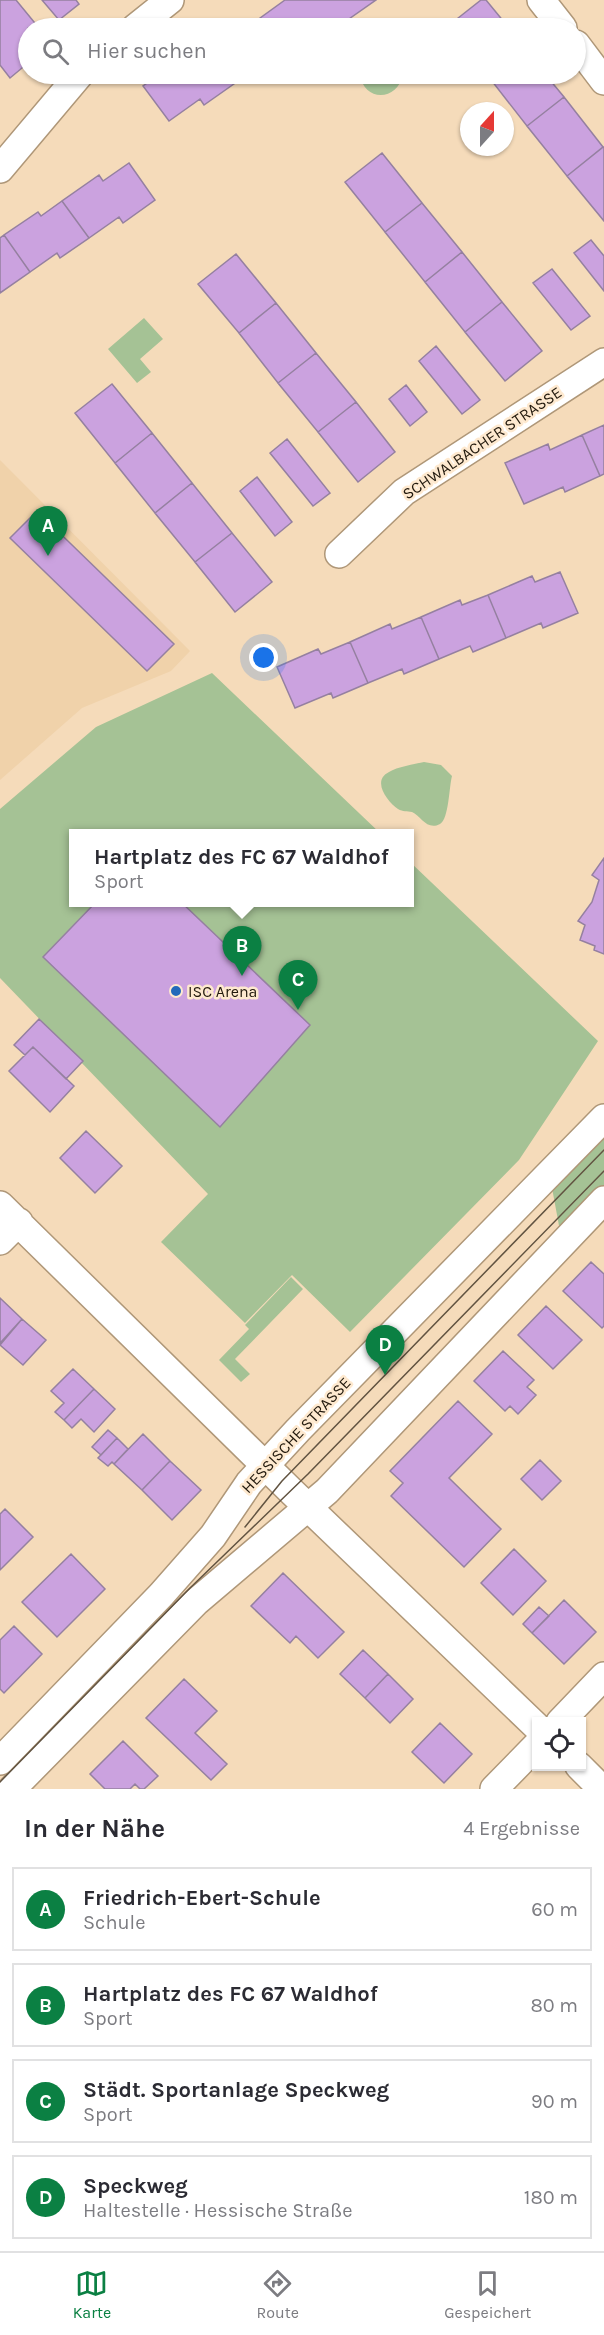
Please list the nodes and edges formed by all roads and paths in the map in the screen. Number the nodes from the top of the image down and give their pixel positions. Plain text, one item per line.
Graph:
1 (170, 0) edge
2 (541, 0) edge
3 (148, 18) edge
4 (555, 18) edge
5 (586, 57) edge
6 (604, 81) edge
7 (72, 84) edge
8 (0, 169) edge
9 (604, 362) edge
10 (339, 554) dead end
11 (604, 1119) edge
12 (604, 1200) edge
13 (9, 1214) edge
14 (0, 1241) edge
15 (265, 1466) junction
16 (308, 1507) junction
17 (604, 1676) edge
18 (565, 1717) edge
19 (532, 1721) edge
20 (532, 1751) edge
21 (0, 1761) edge
22 (583, 1771) edge
23 (12, 1789) edge
24 (494, 1789) edge
25 (602, 1789) edge

1 - 3 street
2 - 4 street
5 - 6 street
7 - 8 street
9 - 10 street, SCHWALBACHER STRASSE
11 - 15 street, HESSISCHE STRASSE
12 - 16 street
13 - 14 street
13 - 15 street
15 - 16 street
15 - 21 street, HESSISCHE STRASSE
16 - 19 street
16 - 23 street
17 - 18 street
20 - 24 street
22 - 25 street

